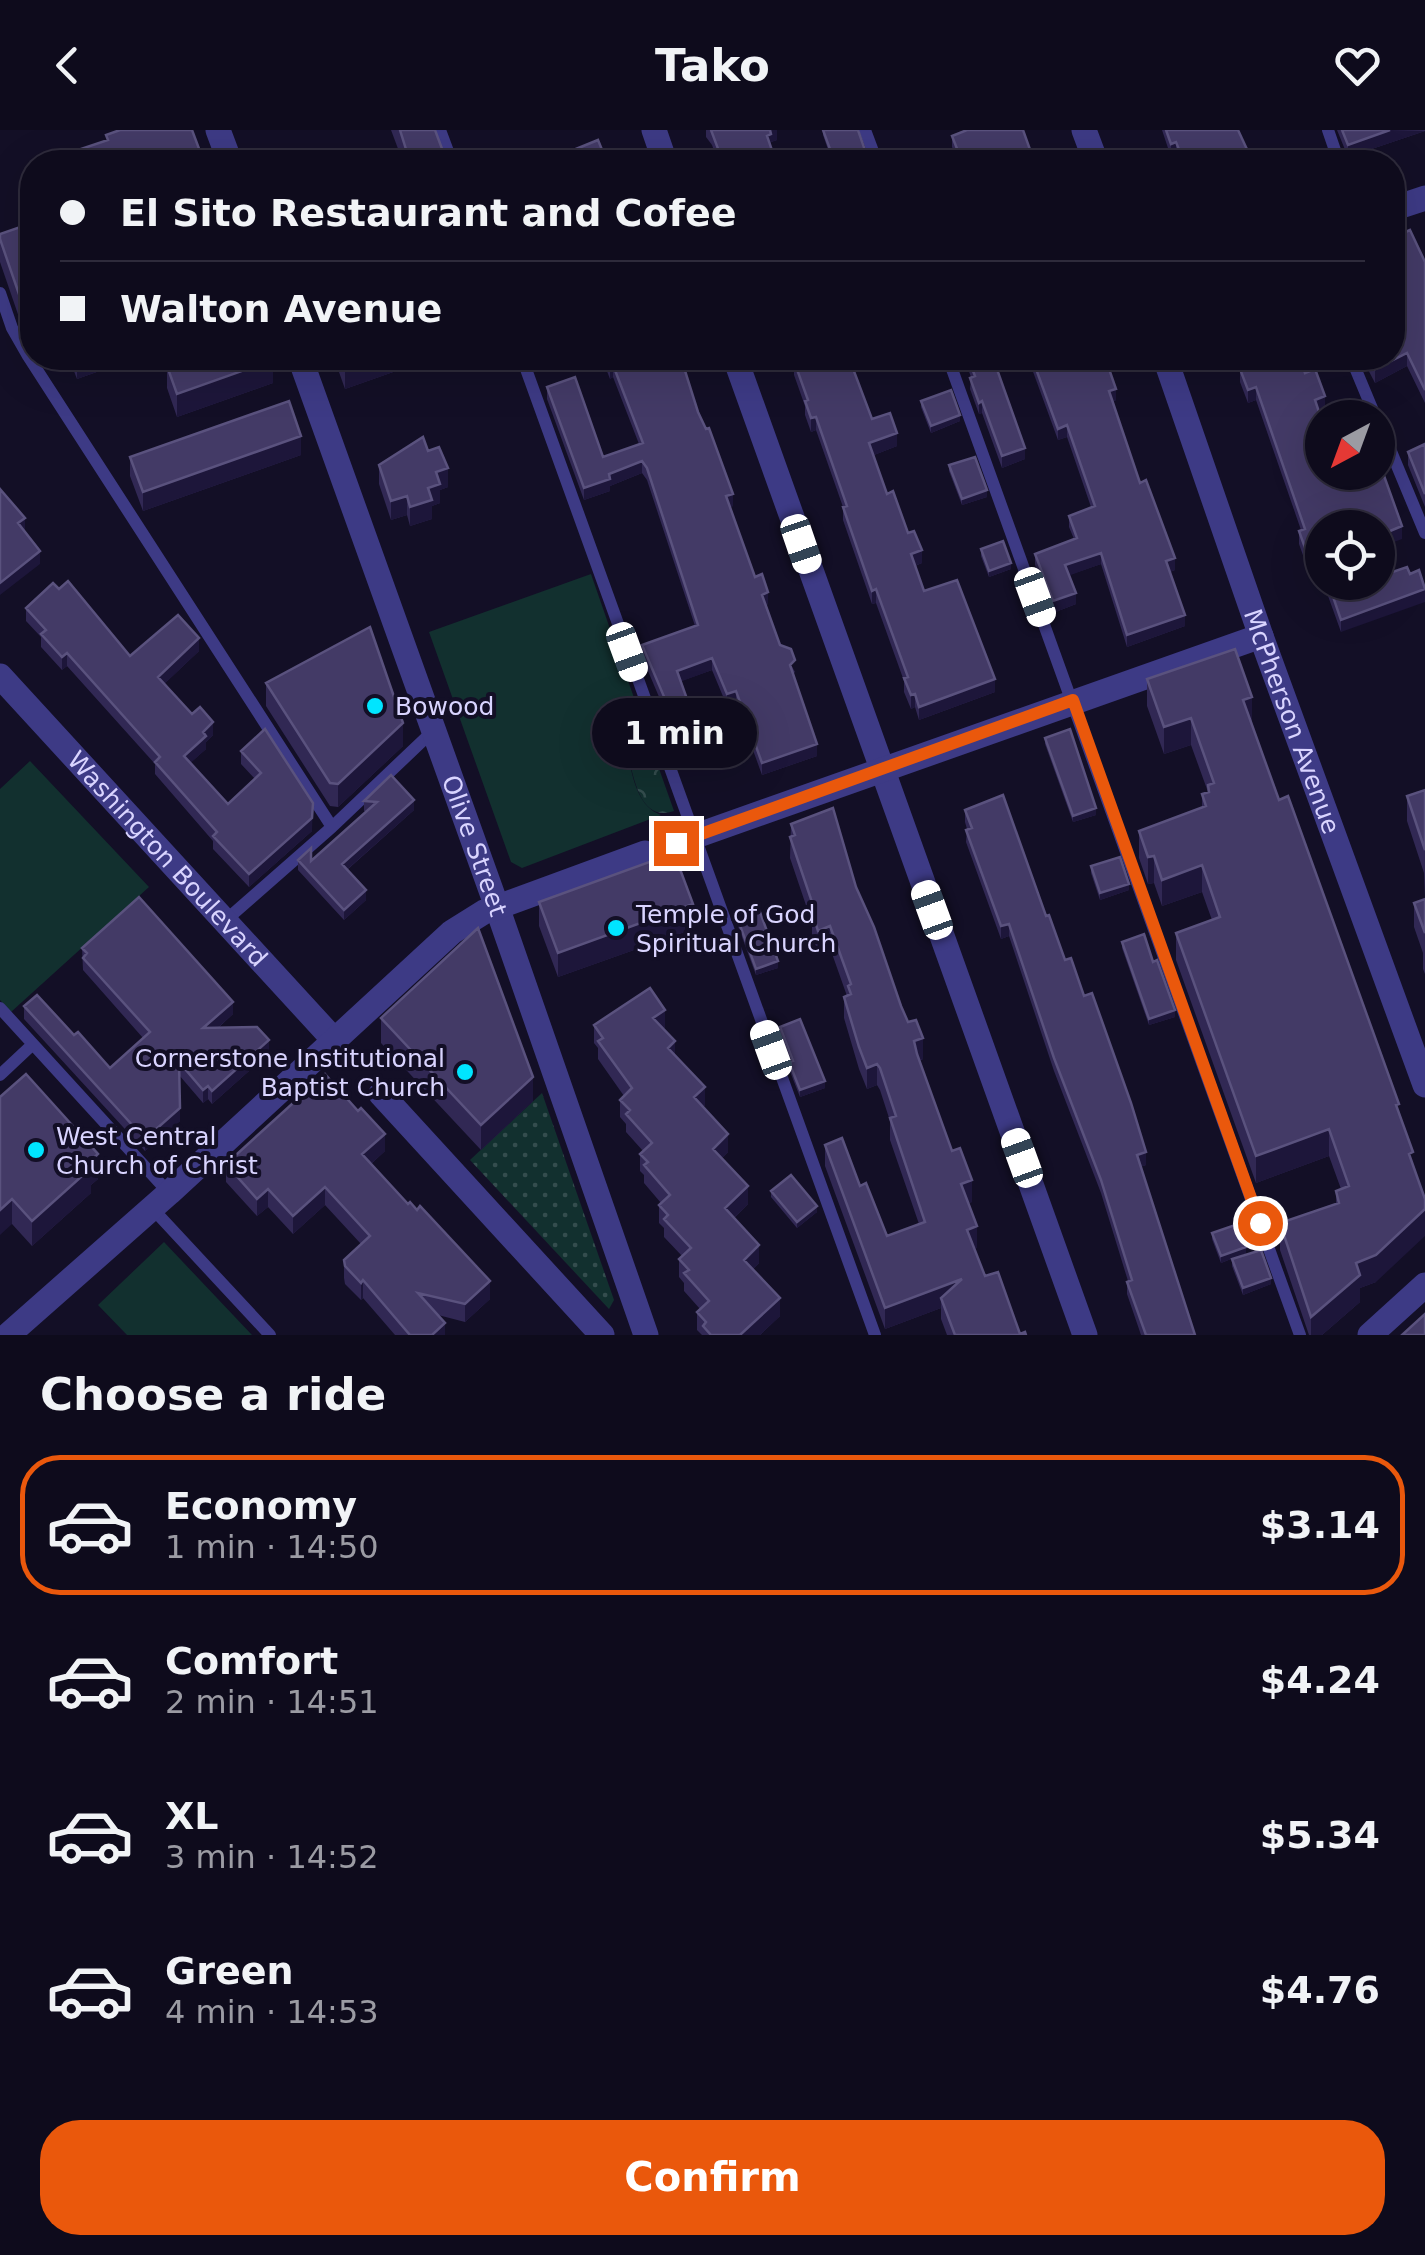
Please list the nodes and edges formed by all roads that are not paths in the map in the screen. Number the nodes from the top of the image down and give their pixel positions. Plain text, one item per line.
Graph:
1 (0, 293) edge
2 (20, 342) edge
3 (37, 370) edge
4 (304, 370) edge
5 (526, 370) edge
6 (739, 370) edge
7 (952, 370) edge
8 (1170, 370) edge
9 (1356, 370) edge
10 (1369, 400) edge
11 (1395, 462) edge
12 (1425, 533) edge
13 (1260, 636) junction
14 (0, 676) edge
15 (1073, 700) junction
16 (434, 730) junction
17 (881, 768) junction
18 (332, 827) junction
19 (684, 840) junction
20 (645, 854) dead end
21 (497, 907) junction
22 (226, 920) junction
23 (0, 1008) edge
24 (334, 1042) junction
25 (34, 1044) junction
26 (0, 1075) edge
27 (1425, 1085) edge
28 (381, 1094) dead end
29 (161, 1200) junction
30 (1425, 1285) edge
31 (8, 1335) edge
32 (270, 1335) edge
33 (602, 1335) edge
34 (646, 1335) edge
35 (875, 1335) edge
36 (1086, 1335) edge
37 (1300, 1335) edge
38 (1370, 1335) edge

1 - 2 lane
3 - 18 lane
4 - 16 street, Olive Street
5 - 19 lane
6 - 17 street
7 - 15 lane
8 - 13 street, McPherson Avenue
9 - 10 lane
11 - 12 lane
13 - 15 street
13 - 27 street, McPherson Avenue
14 - 22 street, Washington Boulevard
15 - 17 street
15 - 37 lane
16 - 18 lane
16 - 21 street, Olive Street
17 - 19 street
17 - 36 street
18 - 22 lane
19 - 35 lane
20 - 21 street
21 - 24 street
21 - 34 street, Olive Street
22 - 24 street, Washington Boulevard
23 - 25 lane
24 - 29 street
25 - 26 lane
25 - 29 lane
28 - 33 street
29 - 31 street
29 - 32 lane
30 - 38 street

